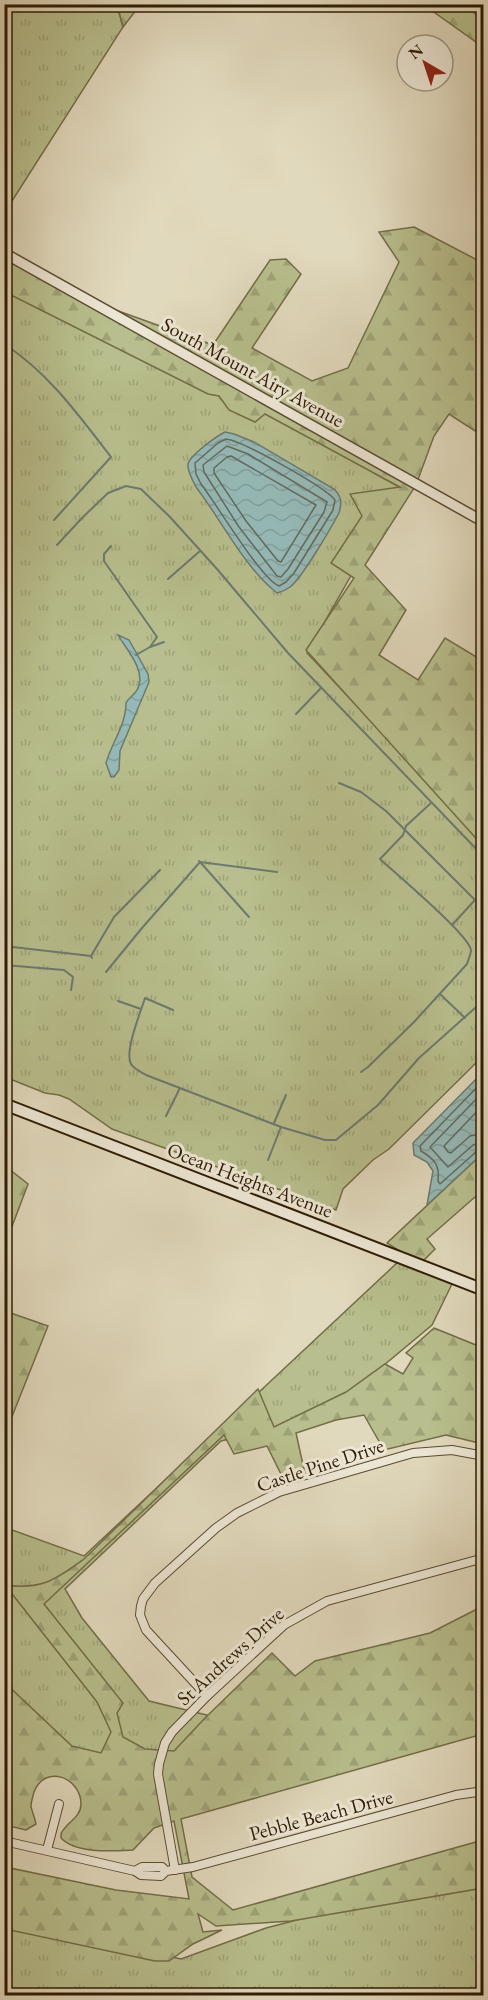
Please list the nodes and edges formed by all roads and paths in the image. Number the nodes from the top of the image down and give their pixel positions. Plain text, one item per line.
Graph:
1 (4, 253) edge
2 (483, 522) edge
3 (4, 1104) edge
4 (483, 1290) edge
5 (483, 1456) edge
6 (483, 1558) edge
7 (207, 1696) junction
8 (483, 1791) edge
9 (59, 1804) dead end
10 (4, 1841) edge
11 (47, 1850) junction
12 (170, 1871) junction

1 - 2 street, South Mount Airy Avenue
3 - 4 main road, Ocean Heights Avenue
5 - 7 street, Castle Pine Drive
6 - 7 street, St Andrews Drive
7 - 12 street, St Andrews Drive
8 - 12 street, Pebble Beach Drive
9 - 11 street
10 - 11 street, Pebble Beach Drive
11 - 12 street, Pebble Beach Drive

